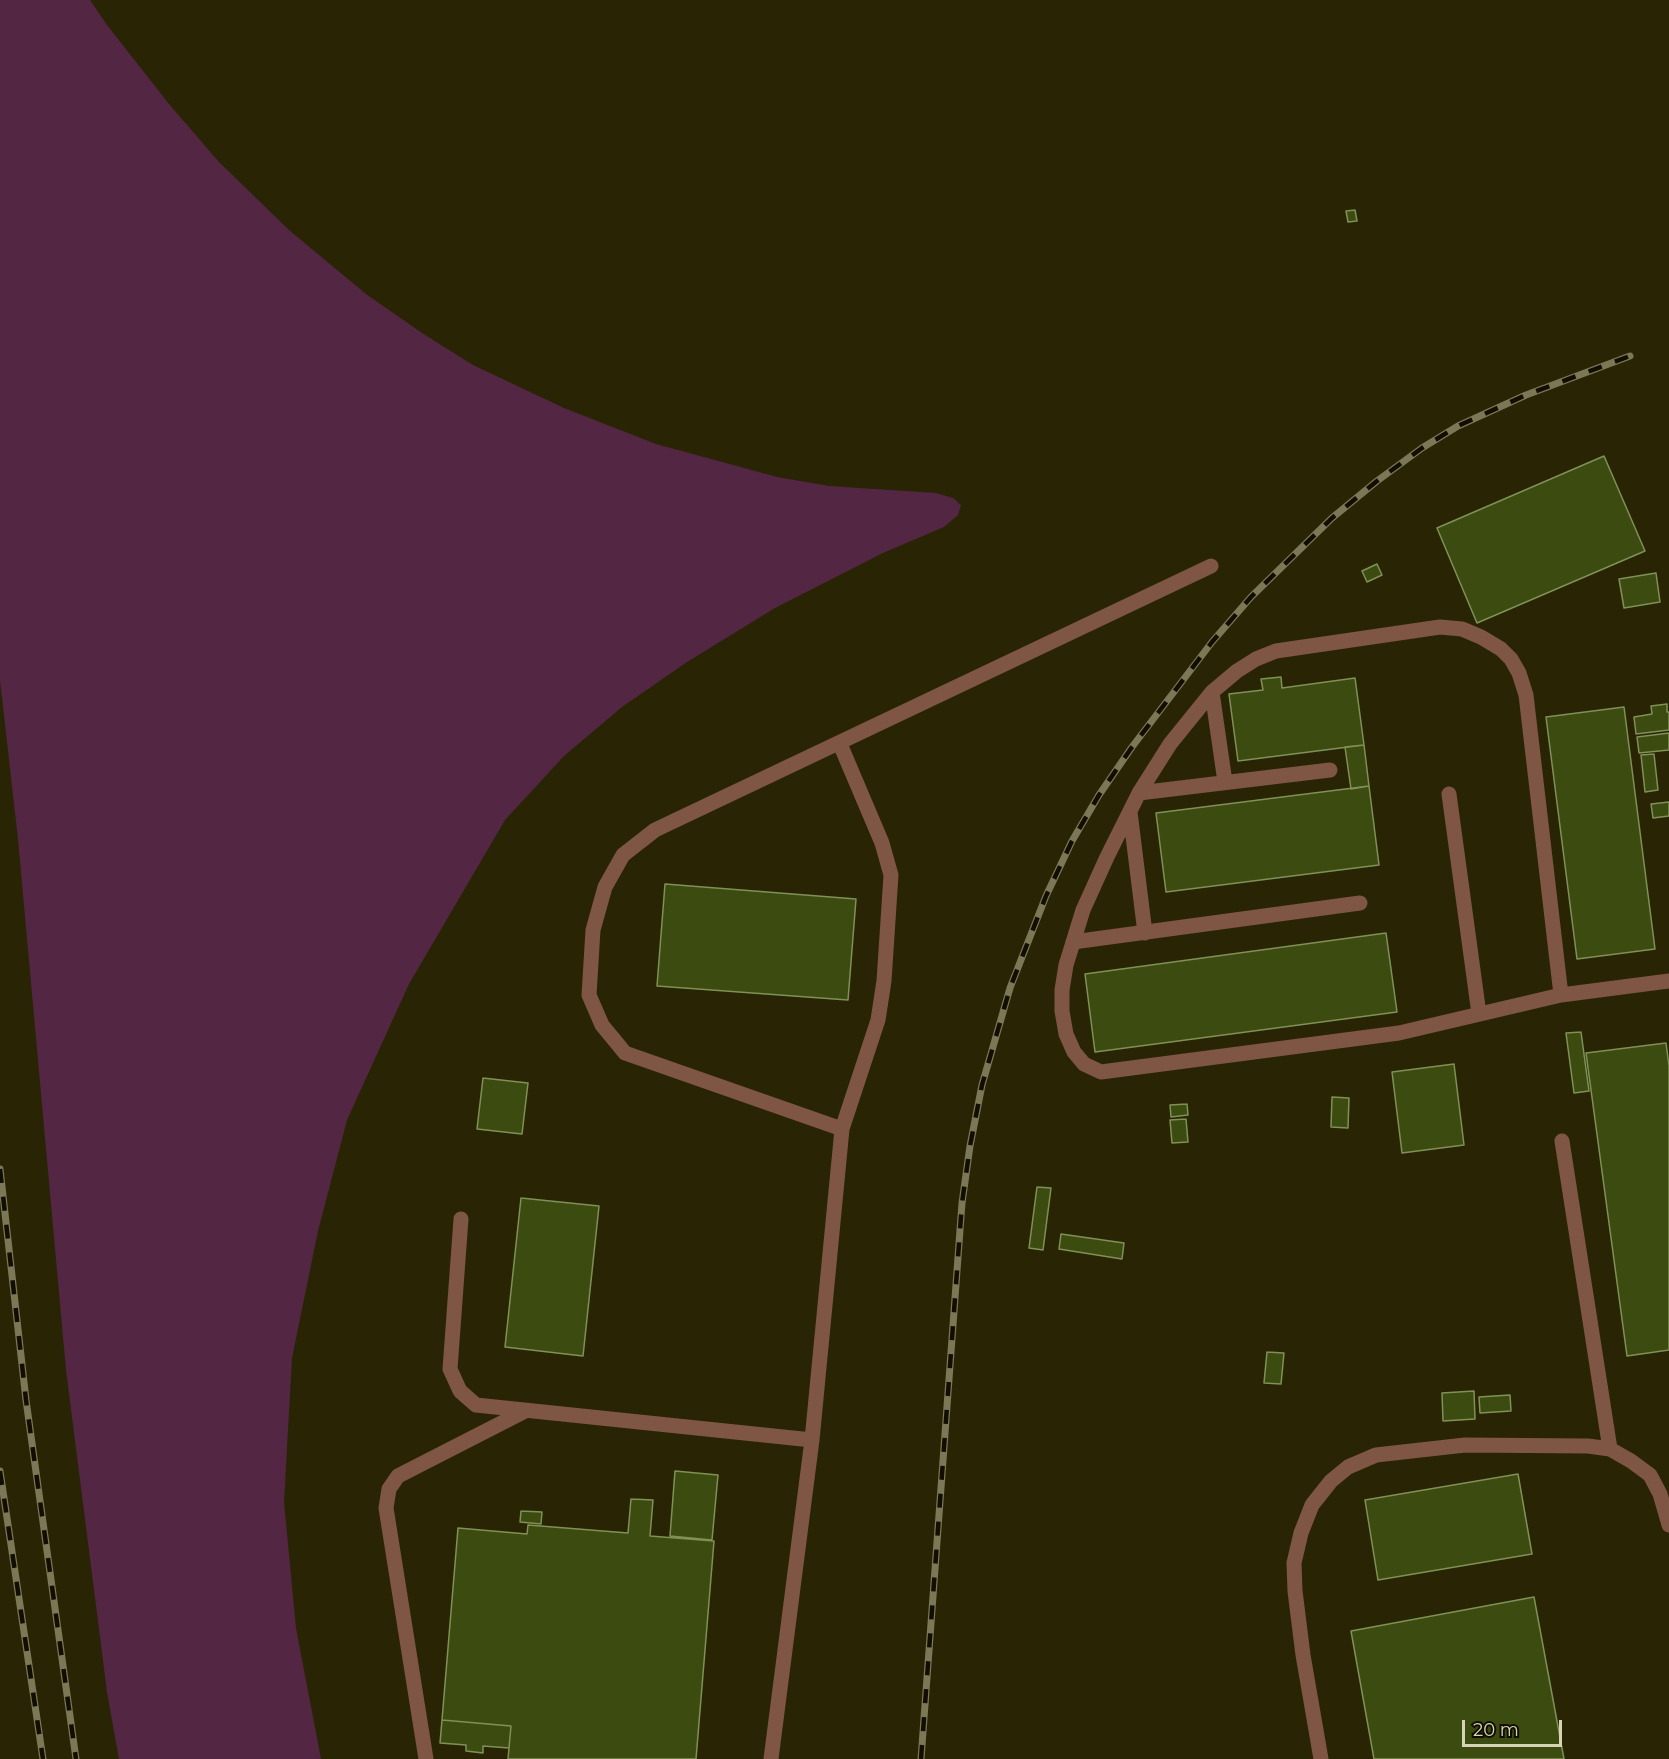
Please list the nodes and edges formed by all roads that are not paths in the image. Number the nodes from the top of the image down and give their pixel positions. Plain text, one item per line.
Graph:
1 (1211, 566) dead end
2 (1212, 692) junction
3 (840, 744) junction
4 (1330, 770) dead end
5 (1225, 782) junction
6 (1139, 793) junction
7 (1449, 794) dead end
8 (1130, 812) junction
9 (1360, 903) dead end
10 (1145, 933) junction
11 (1073, 942) junction
12 (1669, 981) edge
13 (1561, 994) junction
14 (1479, 1014) junction
15 (843, 1129) junction
16 (1562, 1141) dead end
17 (461, 1219) dead end
18 (525, 1410) junction
19 (812, 1440) junction
20 (1610, 1449) junction
21 (1669, 1524) edge
22 (426, 1759) edge
23 (771, 1759) edge
24 (1321, 1759) edge

1 - 3 lane
2 - 5 lane
2 - 6 lane
2 - 13 lane
3 - 15 lane
3 - 15 lane
4 - 5 lane
5 - 6 lane
6 - 8 lane
7 - 14 lane
8 - 10 lane
8 - 11 lane
9 - 10 lane
10 - 11 lane
11 - 14 lane
12 - 13 lane
13 - 14 lane
15 - 19 lane
16 - 20 lane
17 - 18 lane
18 - 19 lane
18 - 22 lane
19 - 23 lane
20 - 21 lane
20 - 24 lane

